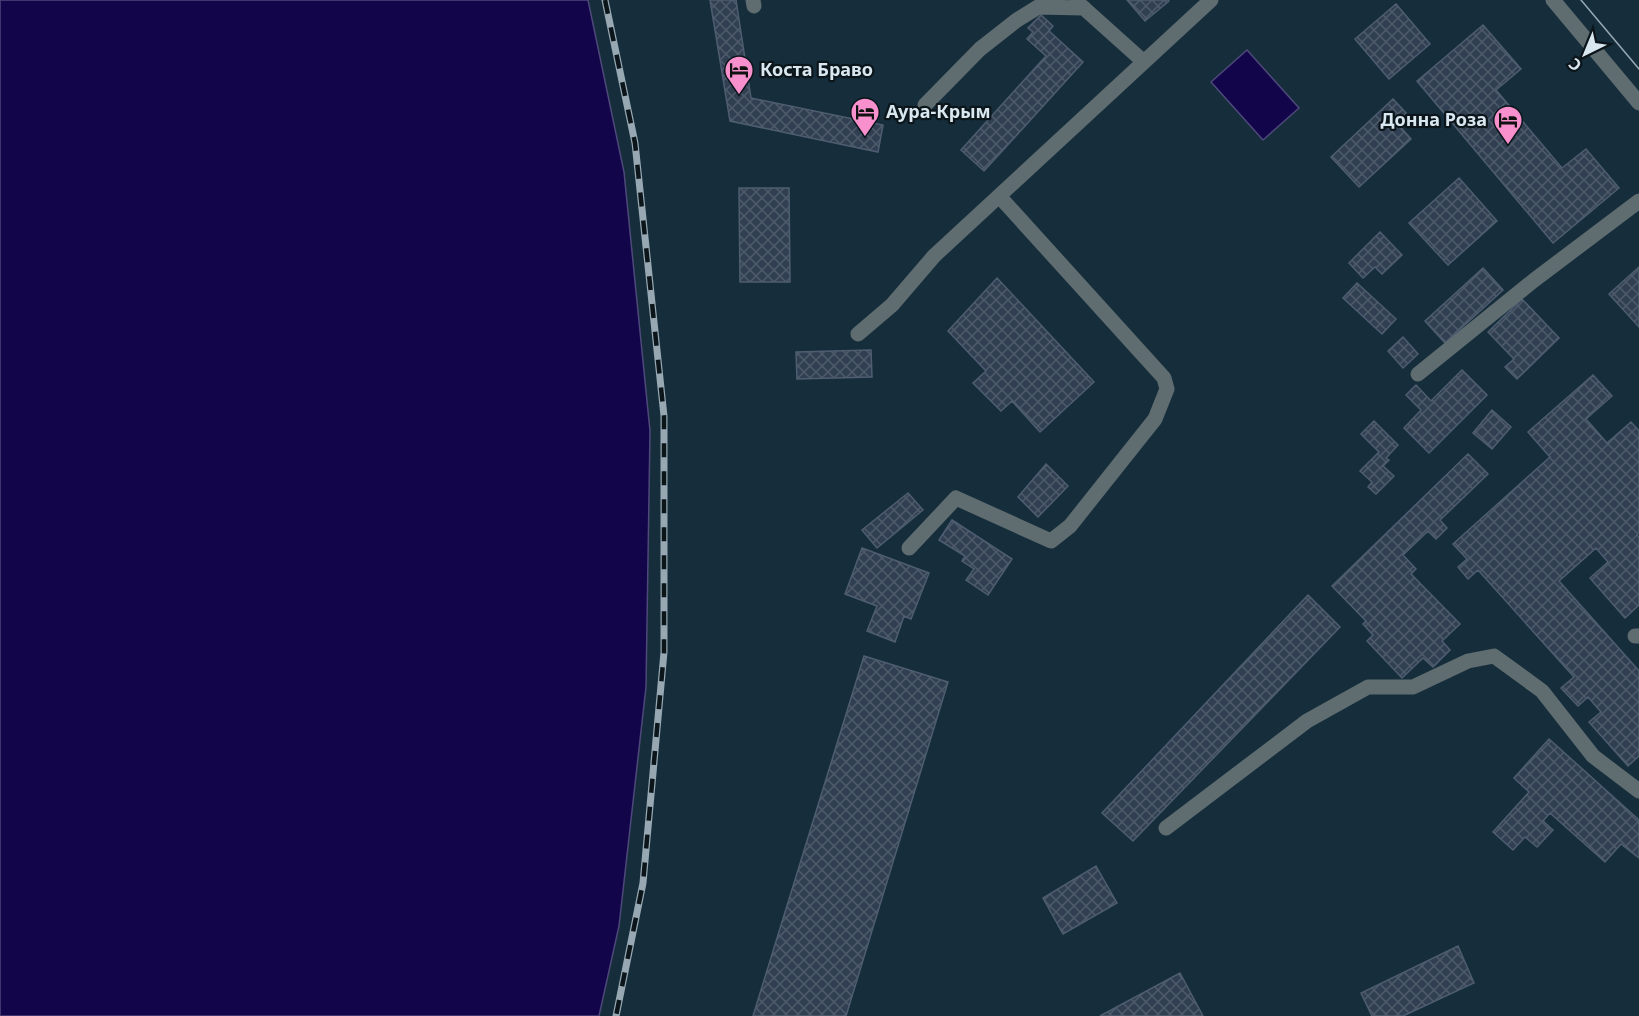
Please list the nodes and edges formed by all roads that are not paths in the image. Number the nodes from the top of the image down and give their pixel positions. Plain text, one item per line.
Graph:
1 (1211, 0) edge
2 (1553, 0) edge
3 (1080, 4) edge
4 (1143, 62) junction
5 (1639, 103) edge
6 (925, 105) dead end
7 (999, 196) junction
8 (1639, 201) edge
9 (858, 334) dead end
10 (1418, 374) dead end
11 (909, 548) dead end
12 (1639, 791) edge
13 (1166, 828) dead end

1 - 4 street
2 - 5 street
3 - 4 street
3 - 6 street
4 - 7 street
7 - 9 street
7 - 11 street
8 - 10 street
12 - 13 street

